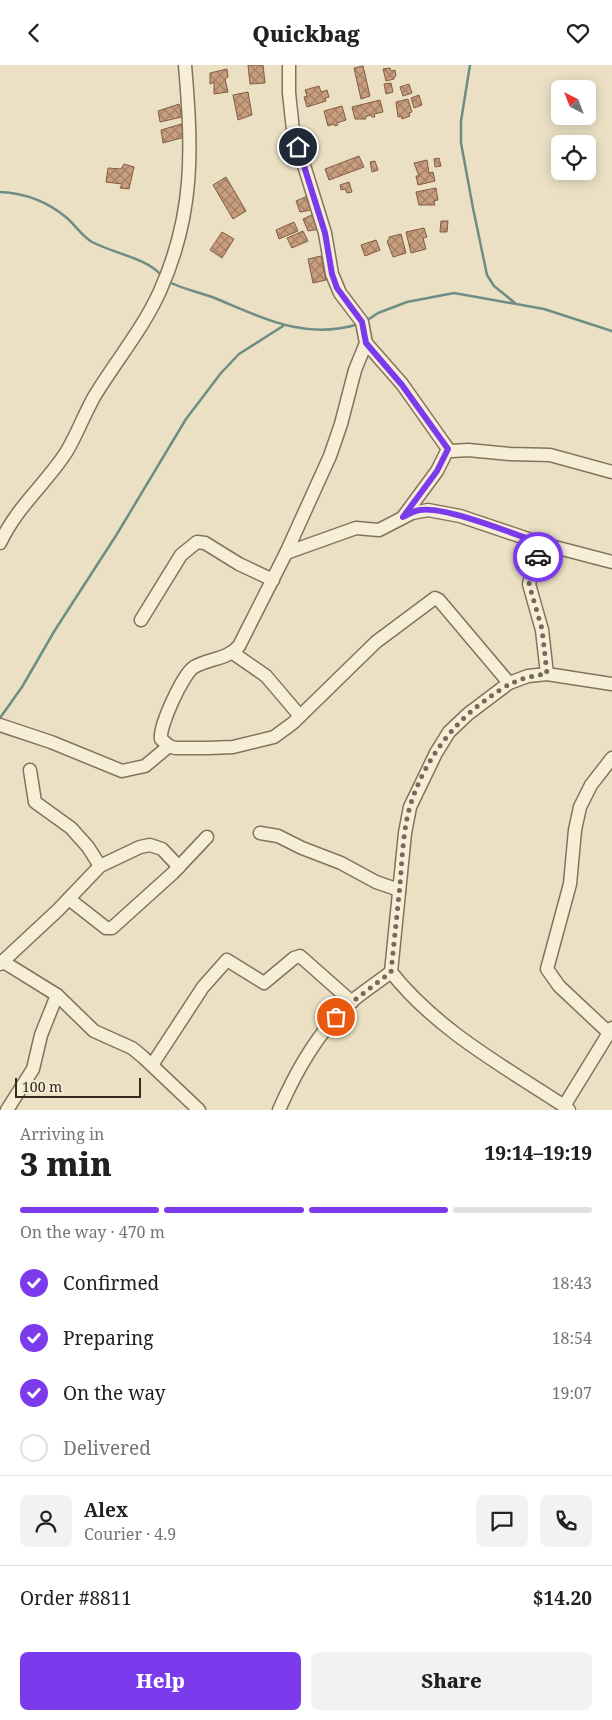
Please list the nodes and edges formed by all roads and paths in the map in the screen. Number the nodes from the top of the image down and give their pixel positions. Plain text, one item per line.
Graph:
1 (185, 65) edge
2 (289, 65) edge
3 (366, 343) junction
4 (448, 449) junction
5 (612, 472) edge
6 (403, 517) junction
7 (0, 543) edge
8 (543, 544) junction
9 (286, 553) junction
10 (612, 562) edge
11 (273, 580) junction
12 (142, 620) dead end
13 (233, 653) junction
14 (547, 674) junction
15 (509, 683) junction
16 (612, 684) edge
17 (300, 716) junction
18 (0, 725) edge
19 (169, 746) junction
20 (612, 758) edge
21 (30, 770) dead end
22 (260, 833) dead end
23 (207, 837) dead end
24 (100, 866) junction
25 (179, 867) junction
26 (400, 890) junction
27 (69, 899) junction
28 (1, 963) edge
29 (391, 972) junction
30 (57, 995) junction
31 (352, 1002) junction
32 (610, 1031) edge
33 (152, 1065) junction
34 (566, 1108) edge
35 (7, 1110) edge
36 (199, 1110) edge
37 (279, 1110) edge

1 - 7 street
2 - 3 street
3 - 4 street
3 - 9 street
4 - 5 street
4 - 6 street
6 - 8 street
6 - 9 street
8 - 10 street
8 - 14 street
9 - 11 street
11 - 12 street
11 - 13 street
13 - 17 street
13 - 19 street
14 - 15 street
14 - 16 street
15 - 17 street
15 - 26 street
17 - 19 street
18 - 19 street
20 - 32 street
21 - 24 street
22 - 26 street
23 - 25 street
24 - 25 street
24 - 27 street
25 - 27 street
26 - 29 street
27 - 28 street
28 - 30 street
29 - 31 street
29 - 34 street
30 - 33 street
30 - 35 street
31 - 33 street
31 - 37 street
32 - 34 street
33 - 36 street

